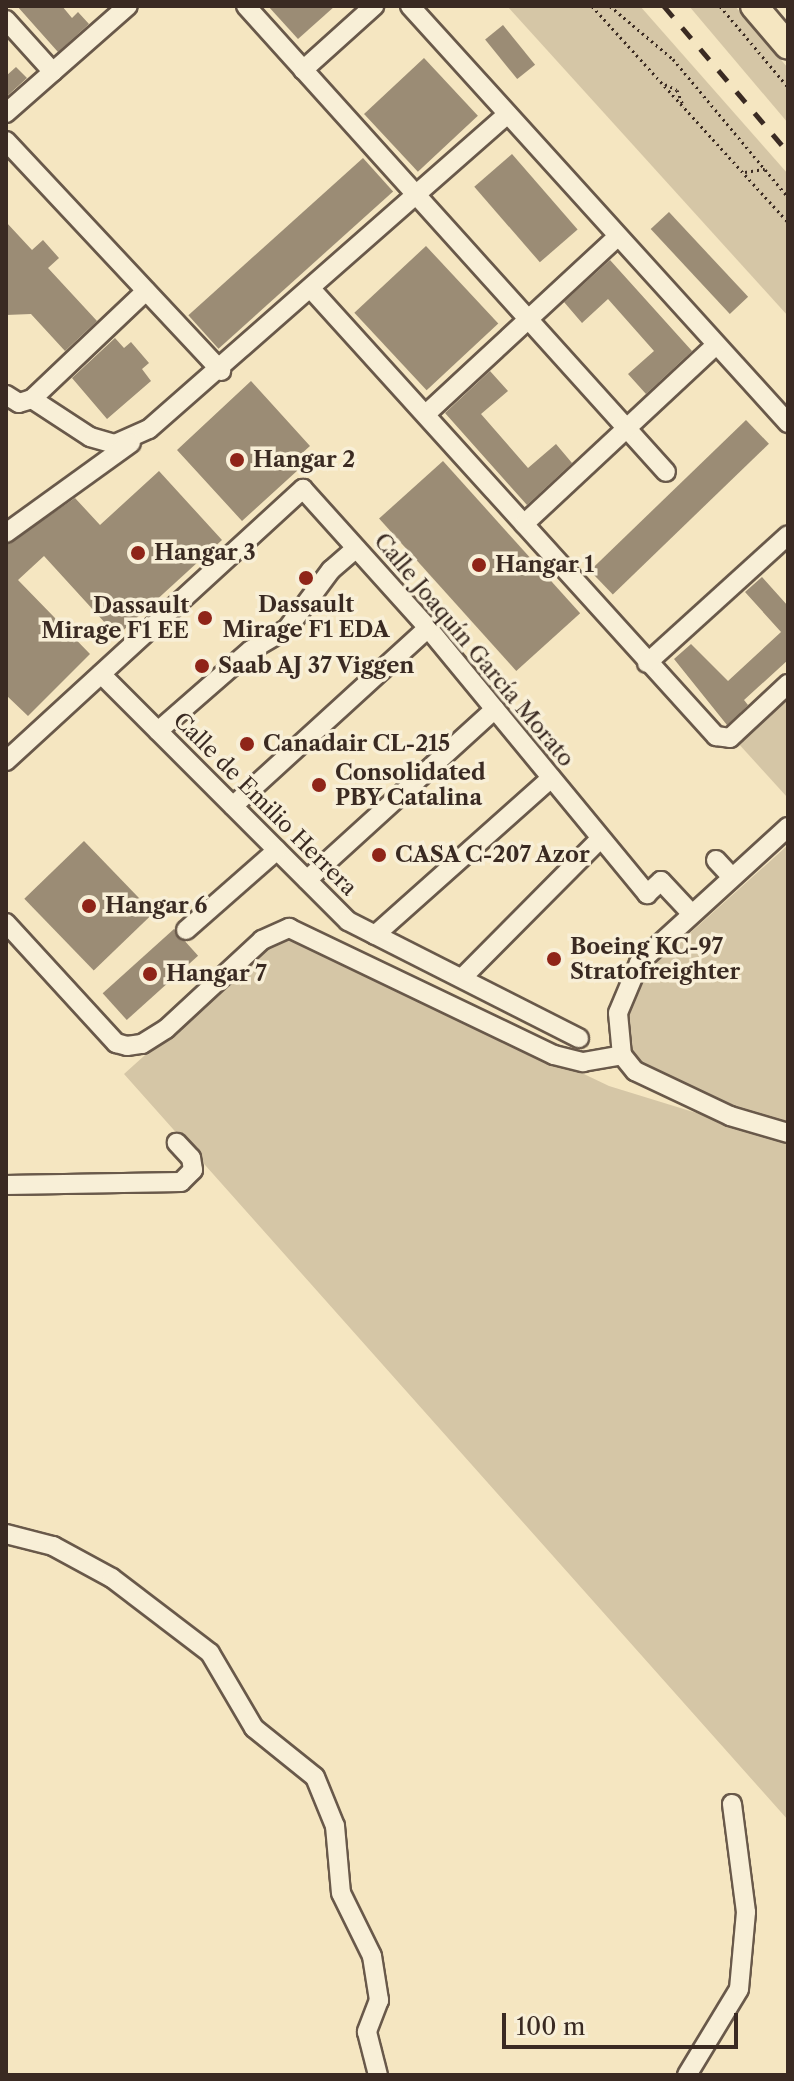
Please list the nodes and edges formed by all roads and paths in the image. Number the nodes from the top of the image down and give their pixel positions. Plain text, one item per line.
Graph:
1 (246, 6) edge
2 (374, 6) edge
3 (410, 6) edge
4 (592, 6) edge
5 (610, 6) edge
6 (720, 6) edge
7 (754, 6) edge
8 (126, 7) edge
9 (6, 20) edge
10 (788, 46) edge
11 (303, 70) junction
12 (53, 72) junction
13 (662, 83) junction
14 (788, 87) edge
15 (684, 107) junction
16 (6, 113) edge
17 (507, 114) junction
18 (6, 141) edge
19 (766, 169) junction
20 (745, 172) junction
21 (415, 196) junction
22 (788, 197) edge
23 (788, 222) edge
24 (617, 237) junction
25 (312, 290) junction
26 (146, 291) junction
27 (527, 321) junction
28 (716, 345) junction
29 (221, 371) junction
30 (6, 395) edge
31 (32, 399) junction
32 (426, 414) junction
33 (788, 423) edge
34 (149, 429) junction
35 (626, 429) junction
36 (666, 472) dead end
37 (524, 524) junction
38 (6, 533) edge
39 (788, 535) edge
40 (356, 548) junction
41 (428, 628) junction
42 (647, 663) junction
43 (101, 674) junction
44 (788, 684) edge
45 (495, 709) junction
46 (158, 731) junction
47 (6, 761) edge
48 (551, 778) junction
49 (233, 806) junction
50 (788, 827) edge
51 (602, 843) junction
52 (277, 850) junction
53 (716, 860) dead end
54 (732, 877) junction
55 (307, 880) junction
56 (692, 914) junction
57 (6, 923) edge
58 (186, 930) dead end
59 (375, 935) junction
60 (462, 978) junction
61 (579, 1038) dead end
62 (622, 1055) junction
63 (788, 1133) edge
64 (177, 1143) dead end
65 (6, 1185) edge
66 (6, 1534) edge
67 (732, 1804) dead end
68 (378, 2075) edge
69 (687, 2075) edge

1 - 11 street
2 - 11 street
3 - 17 street
4 - 13 path
5 - 19 path
6 - 14 path
7 - 10 highway
8 - 12 street
9 - 12 street
11 - 21 street
12 - 16 street
13 - 15 path
13 - 15 path
15 - 20 path
17 - 21 street
17 - 24 street
18 - 26 street
19 - 20 path
19 - 22 path
20 - 23 path
21 - 25 street
21 - 27 street
24 - 27 street
24 - 28 street
25 - 29 street
25 - 32 street
26 - 29 street
26 - 31 street
27 - 32 street
27 - 35 street
28 - 33 street
28 - 35 street
29 - 34 street
30 - 31 street
31 - 34 street
32 - 37 street
34 - 38 street
35 - 36 street
35 - 37 street
37 - 42 street
39 - 42 street
40 - 41 street, Calle Joaquín García Morato
40 - 43 street, Calle Joaquín García Morato
40 - 46 street
41 - 45 street, Calle Joaquín García Morato
41 - 49 street
42 - 44 street
43 - 46 street, Calle de Emilio Herrera
43 - 47 street
45 - 48 street, Calle Joaquín García Morato
45 - 55 street
46 - 49 street, Calle de Emilio Herrera
48 - 51 street, Calle Joaquín García Morato
48 - 59 street
49 - 52 street, Calle de Emilio Herrera
50 - 54 street
51 - 56 street, Calle Joaquín García Morato
51 - 60 street
52 - 55 street, Calle de Emilio Herrera
52 - 58 street
53 - 54 street
54 - 56 street
55 - 59 street, Calle de Emilio Herrera
56 - 62 street
57 - 62 street
59 - 60 street, Calle de Emilio Herrera
60 - 61 street, Calle de Emilio Herrera
62 - 63 street
64 - 65 street
66 - 68 street
67 - 69 street

